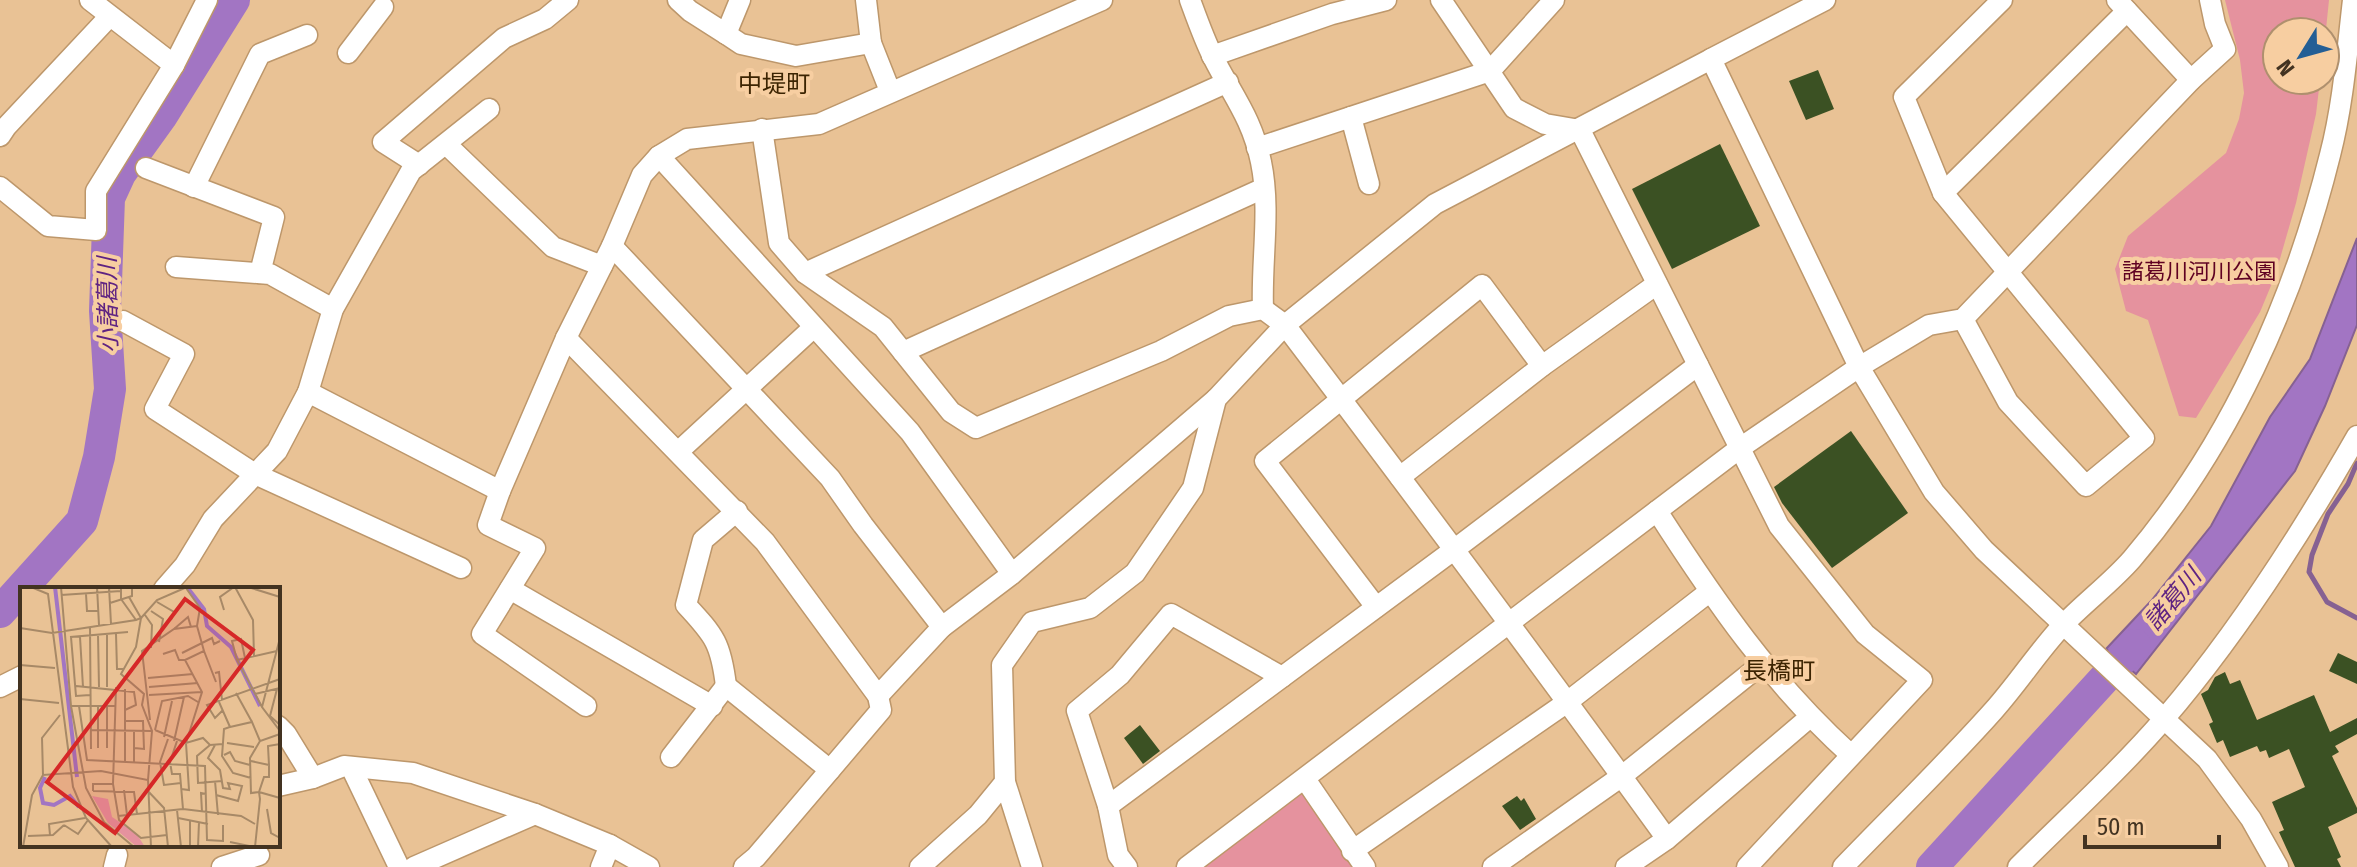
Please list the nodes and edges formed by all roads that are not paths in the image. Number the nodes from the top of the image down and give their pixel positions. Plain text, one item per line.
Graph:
1 (90, 0) edge
2 (207, 0) edge
3 (568, 0) edge
4 (678, 0) edge
5 (740, 0) edge
6 (866, 0) edge
7 (1102, 0) edge
8 (1190, 0) edge
9 (1386, 0) edge
10 (1441, 0) edge
11 (1554, 0) edge
12 (1825, 0) edge
13 (2002, 0) edge
14 (2210, 0) edge
15 (2353, 0) edge
16 (384, 2) edge
17 (2122, 5) edge
18 (1328, 7) edge
19 (1801, 7) edge
20 (109, 17) junction
21 (726, 34) junction
22 (307, 35) dead end
23 (871, 43) junction
24 (348, 53) dead end
25 (1212, 56) junction
26 (1711, 59) junction
27 (174, 65) junction
28 (1490, 71) junction
29 (2191, 80) junction
30 (1228, 82) junction
31 (890, 91) junction
32 (489, 109) dead end
33 (1351, 117) junction
34 (762, 129) junction
35 (1580, 130) junction
36 (0, 136) edge
37 (446, 144) junction
38 (1257, 148) junction
39 (659, 156) junction
40 (419, 165) junction
41 (146, 168) dead end
42 (1369, 184) dead end
43 (0, 187) edge
44 (194, 187) junction
45 (1264, 188) junction
46 (1943, 193) junction
47 (612, 246) junction
48 (602, 266) junction
49 (176, 267) dead end
50 (2010, 272) junction
51 (260, 273) junction
52 (805, 273) junction
53 (1657, 284) junction
54 (333, 309) junction
55 (1263, 309) junction
56 (1963, 319) junction
57 (123, 321) dead end
58 (1285, 325) junction
59 (814, 327) junction
60 (566, 338) junction
61 (903, 352) junction
62 (1698, 365) junction
63 (1542, 366) junction
64 (1859, 367) junction
65 (747, 389) junction
66 (308, 392) junction
67 (1216, 399) junction
68 (1341, 399) junction
69 (2357, 436) edge
70 (1740, 448) junction
71 (679, 451) junction
72 (255, 474) junction
73 (1400, 477) junction
74 (500, 491) junction
75 (737, 511) junction
76 (1657, 511) junction
77 (1455, 549) junction
78 (461, 568) dead end
79 (1012, 574) junction
80 (166, 587) edge
81 (510, 589) junction
82 (1709, 592) junction
83 (1376, 607) junction
84 (1510, 622) junction
85 (942, 627) junction
86 (2068, 630) junction
87 (1763, 663) junction
88 (20, 677) edge
89 (1282, 677) junction
90 (726, 686) junction
91 (0, 687) edge
92 (878, 696) junction
93 (1566, 703) junction
94 (586, 706) dead end
95 (712, 706) junction
96 (2157, 712) junction
97 (1810, 717) junction
98 (280, 728) edge
99 (1851, 755) junction
100 (671, 757) dead end
101 (351, 767) junction
102 (830, 770) junction
103 (1622, 776) junction
104 (313, 778) junction
105 (1305, 779) junction
106 (1005, 782) junction
107 (280, 786) edge
108 (1108, 806) junction
109 (535, 814) junction
110 (1667, 839) junction
111 (610, 845) junction
112 (259, 855) dead end
113 (1358, 859) edge
114 (222, 867) edge
115 (399, 867) edge
116 (414, 867) edge
117 (601, 867) edge
118 (649, 867) edge
119 (744, 867) edge
120 (920, 867) edge
121 (1032, 867) edge
122 (1127, 867) edge
123 (1187, 867) edge
124 (1493, 867) edge
125 (1626, 867) edge
126 (1747, 867) edge
127 (1843, 867) edge
128 (2018, 867) edge
129 (2278, 867) edge

1 - 20 street
2 - 27 street
3 - 40 street
4 - 21 street
5 - 21 street
6 - 23 street
7 - 31 street
8 - 25 street
9 - 18 street
10 - 28 street
11 - 28 street
12 - 19 street
13 - 46 street
14 - 29 street
15 - 86 street
16 - 24 street
17 - 29 street
17 - 46 street
18 - 25 street
19 - 26 street
20 - 27 street
20 - 36 street
21 - 23 street
22 - 44 street
23 - 31 street
25 - 30 street
26 - 35 street
26 - 64 street
27 - 43 street
28 - 33 street
28 - 35 street
29 - 50 street
30 - 38 street
30 - 52 street
31 - 34 street
32 - 37 street
33 - 38 street
33 - 42 street
34 - 39 street
34 - 52 street
35 - 53 street
35 - 58 street
37 - 40 street
37 - 48 street
38 - 45 street
39 - 47 street
39 - 59 street
40 - 54 street
41 - 44 street
44 - 51 street
45 - 55 street
45 - 61 street
46 - 50 street
47 - 48 street
47 - 65 street
48 - 60 street
49 - 51 street
50 - 56 street
50 - 56 street
51 - 54 street
52 - 61 street
53 - 62 street
53 - 63 street
54 - 66 street
55 - 58 street
55 - 61 street
56 - 64 street
57 - 72 street
58 - 67 street
58 - 68 street
59 - 65 street
59 - 79 street
60 - 71 street
60 - 74 street
62 - 70 street
62 - 77 street
63 - 68 street
63 - 73 street
64 - 70 street
64 - 86 street
65 - 71 street
65 - 85 street
66 - 72 street
66 - 74 street
67 - 79 street
67 - 106 street
68 - 73 street
68 - 83 street
69 - 96 street
70 - 76 street
70 - 99 street
71 - 75 street
72 - 78 street
72 - 80 street
73 - 77 street
74 - 81 street
75 - 90 street
75 - 92 street
76 - 82 street
76 - 84 street
77 - 83 street
77 - 84 street
79 - 85 street
81 - 94 street
81 - 95 street
82 - 87 street
82 - 93 street
83 - 89 street
84 - 93 street
84 - 105 street
85 - 92 street
86 - 96 street
86 - 127 street
87 - 97 street
87 - 103 street
88 - 91 street
89 - 108 street
89 - 108 street
90 - 95 street
90 - 102 street
92 - 102 street
93 - 103 street
93 - 113 street
95 - 100 street
96 - 128 street
96 - 129 street
97 - 99 street
97 - 110 street
98 - 104 street
99 - 126 street
101 - 104 street
101 - 109 street
101 - 115 street
102 - 119 street
103 - 110 street
103 - 124 street
104 - 107 street
105 - 113 street
105 - 123 street
106 - 120 street
106 - 121 street
108 - 122 street
109 - 111 street
109 - 116 street
110 - 125 street
111 - 117 street
111 - 118 street
112 - 114 street

